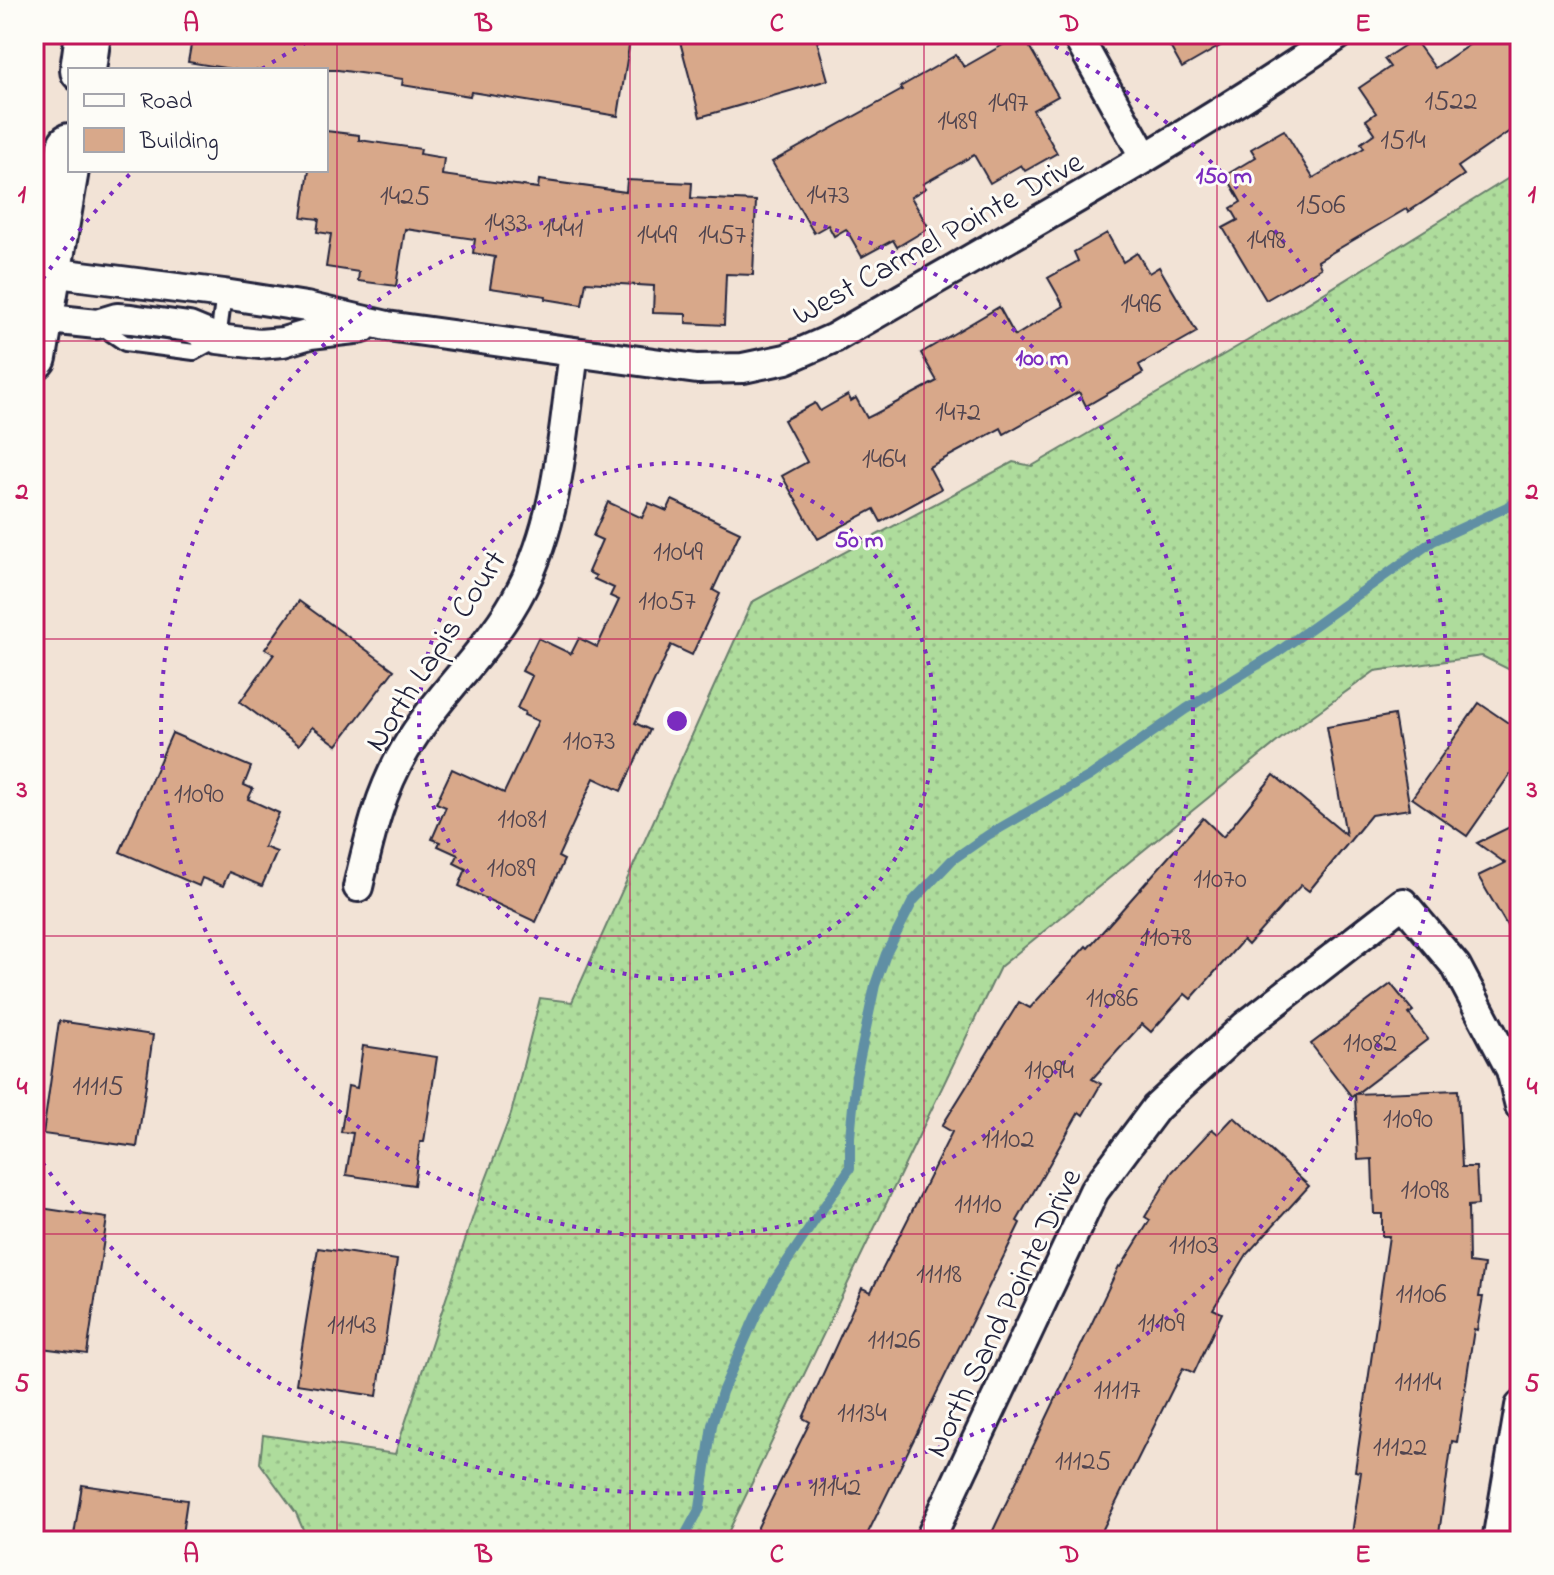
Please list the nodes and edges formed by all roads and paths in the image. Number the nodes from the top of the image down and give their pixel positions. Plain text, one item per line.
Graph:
1 (88, 34) edge
2 (1076, 34) edge
3 (1340, 34) edge
4 (83, 68) edge
5 (68, 155) edge
6 (1145, 158) junction
7 (41, 271) edge
8 (224, 294) junction
9 (387, 326) junction
10 (36, 329) edge
11 (218, 339) junction
12 (574, 353) junction
13 (358, 887) dead end
14 (1520, 1106) edge
15 (1520, 1406) edge
16 (929, 1541) edge
17 (1497, 1541) edge

1 - 4 main road
2 - 6 street
3 - 6 street, West Carmel Pointe Drive
5 - 7 main road
6 - 12 street, West Carmel Pointe Drive
7 - 8 street, West Carmel Pointe Drive
7 - 10 main road
8 - 9 street, West Carmel Pointe Drive
8 - 11 lane
9 - 11 street, West Carmel Pointe Drive
9 - 12 street, West Carmel Pointe Drive
10 - 11 street, West Carmel Pointe Drive
12 - 13 street, North Lapis Court
14 - 16 street, North Sand Pointe Drive
15 - 17 street

